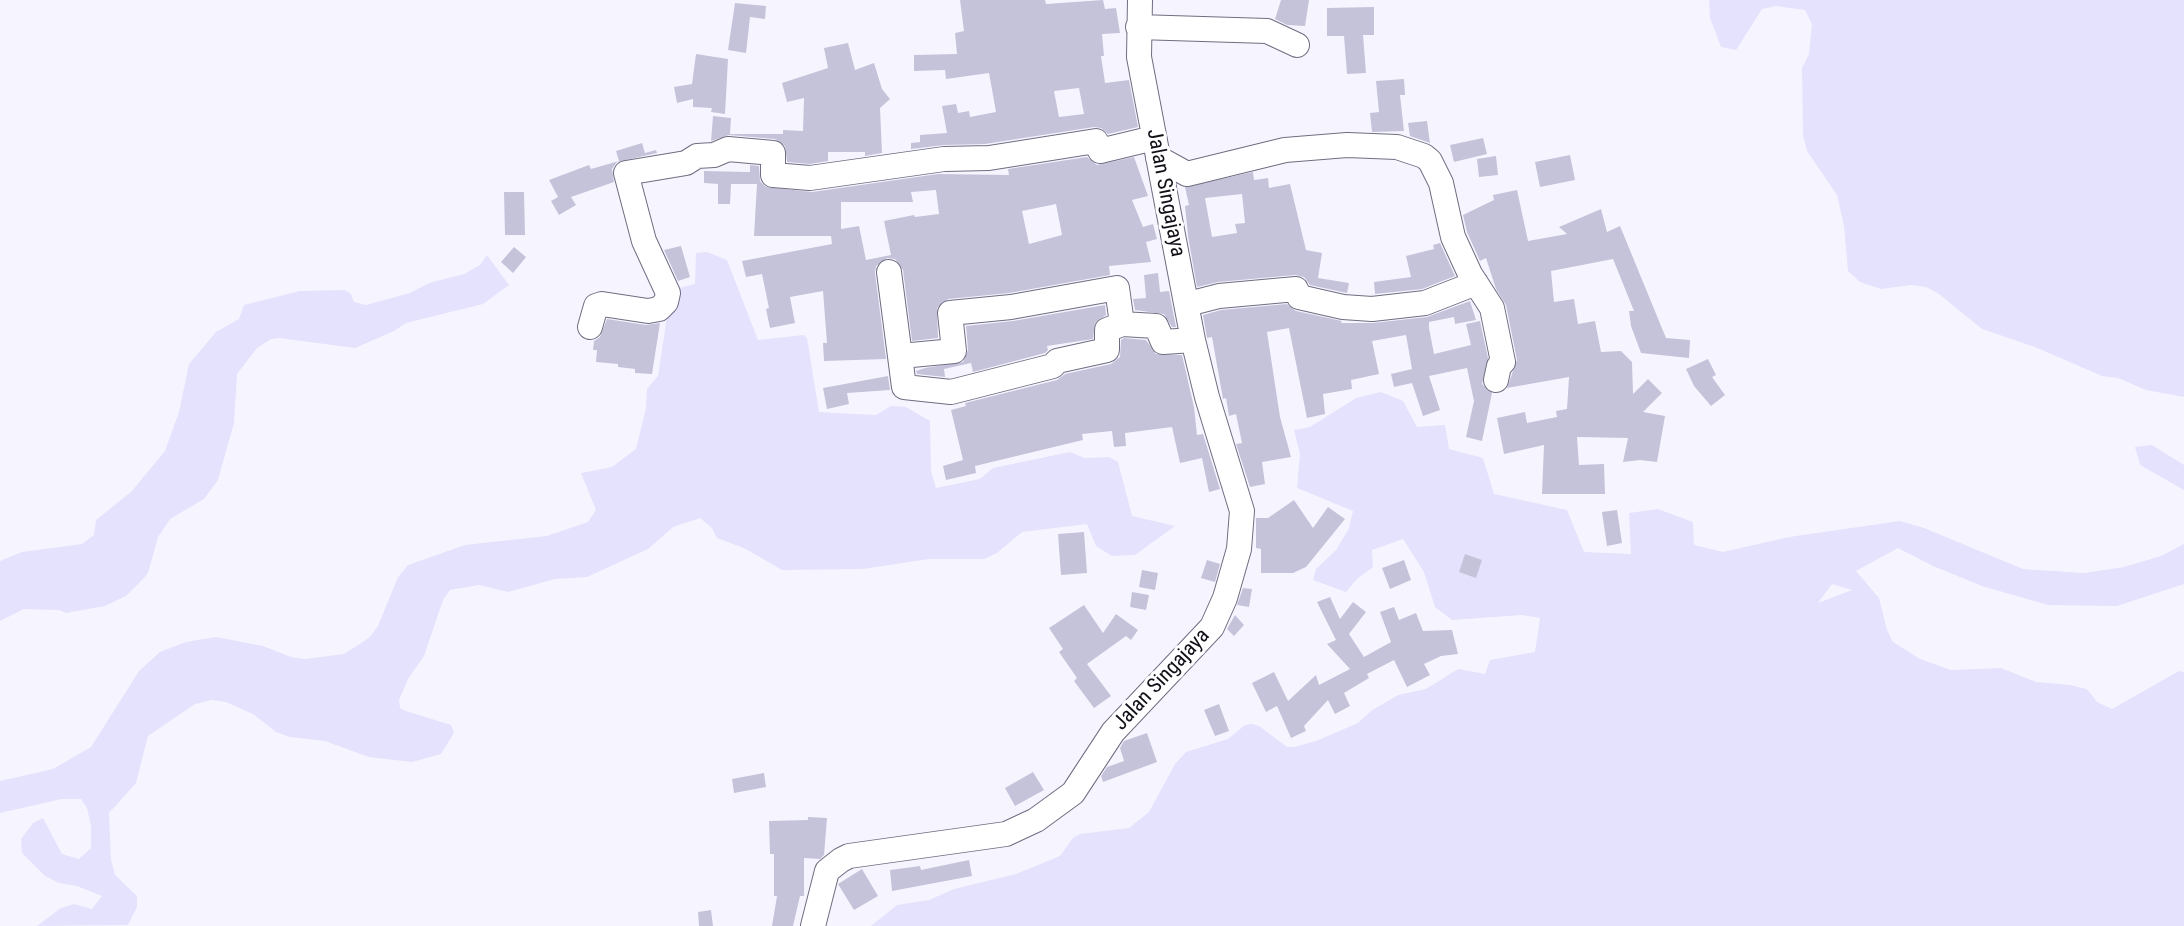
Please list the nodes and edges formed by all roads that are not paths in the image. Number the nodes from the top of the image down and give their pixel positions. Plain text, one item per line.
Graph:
1 (1140, 0) edge
2 (1138, 27) junction
3 (1297, 45) dead end
4 (1156, 148) junction
5 (889, 272) dead end
6 (1476, 283) junction
7 (1188, 304) junction
8 (1122, 324) junction
9 (590, 327) dead end
10 (1193, 340) junction
11 (901, 356) junction
12 (1496, 380) dead end
13 (813, 926) edge

1 - 2 street, Jalan Singajaya
2 - 3 street
2 - 4 street, Jalan Singajaya
4 - 6 street
4 - 7 street, Jalan Singajaya
4 - 9 street
5 - 11 street
6 - 7 street
6 - 12 street
7 - 10 street, Jalan Singajaya
8 - 10 street
8 - 11 street
8 - 11 street
10 - 13 street, Jalan Singajaya

